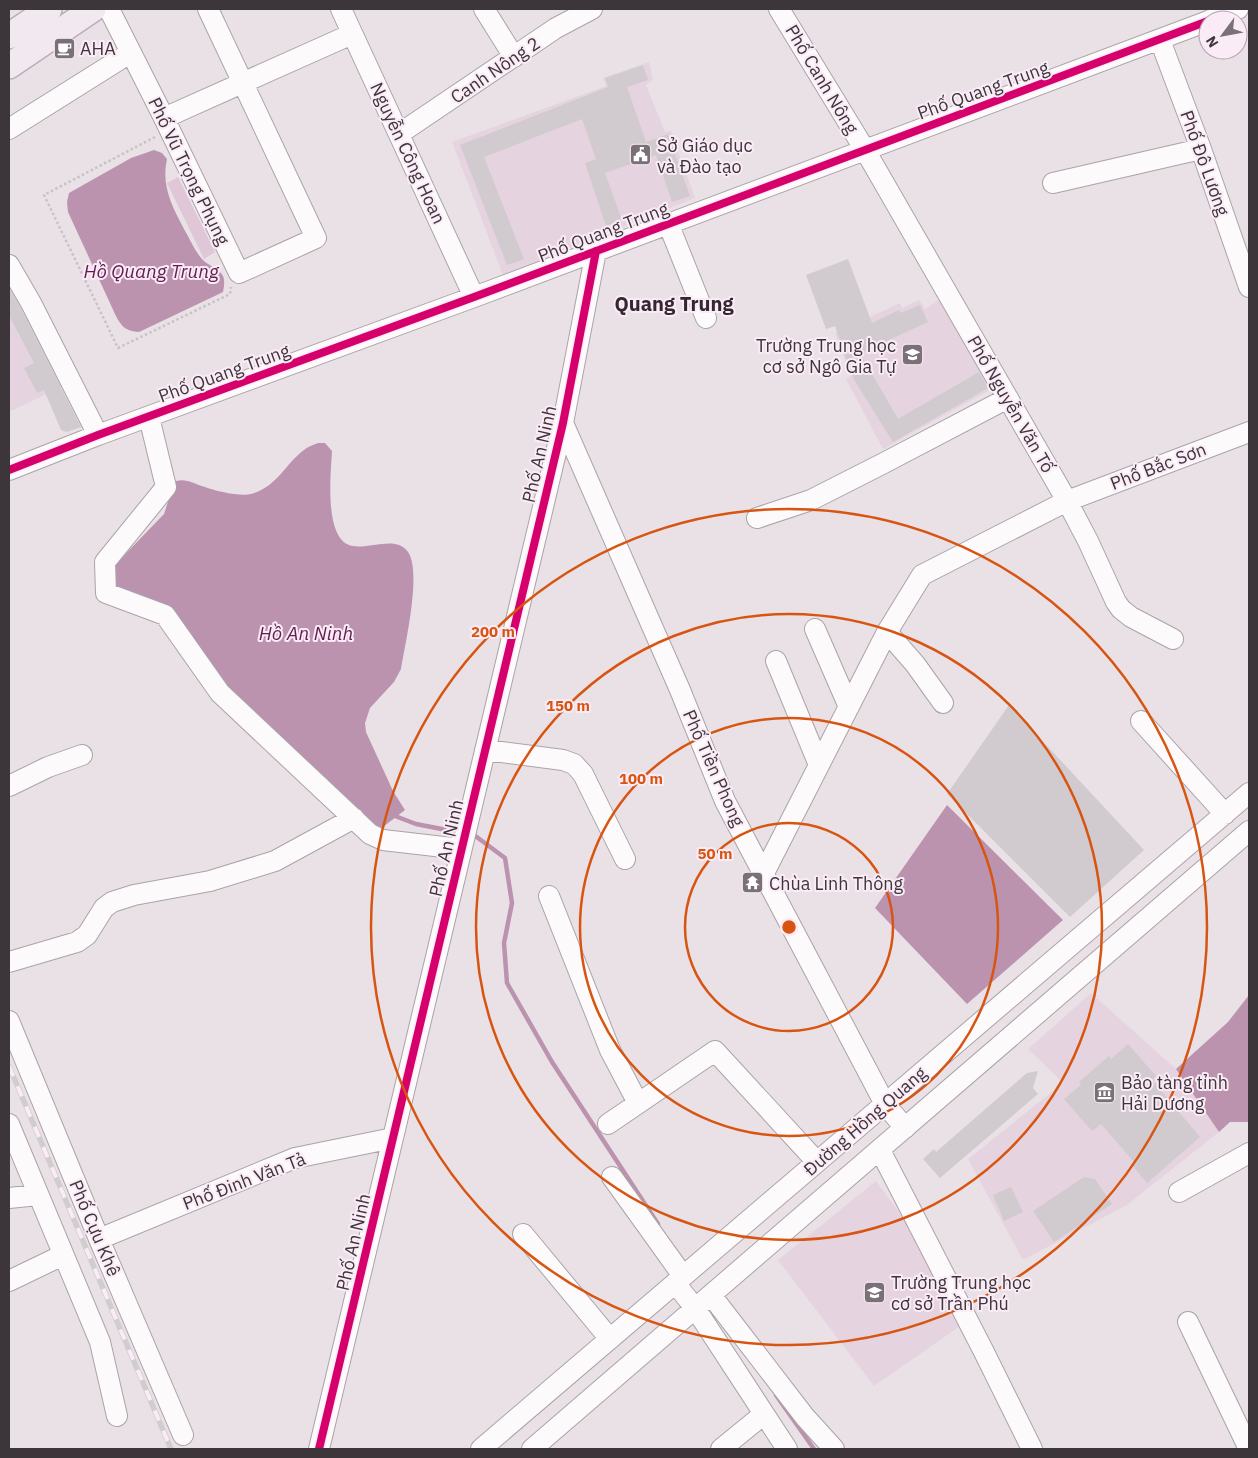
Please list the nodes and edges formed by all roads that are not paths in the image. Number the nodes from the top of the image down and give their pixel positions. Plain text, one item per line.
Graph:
1 (49, 9) edge
2 (93, 9) edge
3 (109, 9) edge
4 (208, 9) edge
5 (340, 9) edge
6 (484, 9) edge
7 (592, 9) edge
8 (780, 9) edge
9 (1198, 24) edge
10 (352, 34) junction
11 (9, 36) edge
12 (1160, 40) junction
13 (130, 53) junction
14 (514, 57) junction
15 (9, 66) edge
16 (243, 83) junction
17 (167, 124) junction
18 (9, 129) edge
19 (399, 134) junction
20 (1201, 149) junction
21 (865, 150) junction
22 (1053, 182) dead end
23 (668, 223) junction
24 (596, 251) junction
25 (9, 265) edge
26 (1249, 287) edge
27 (474, 297) junction
28 (706, 318) dead end
29 (1008, 398) junction
30 (149, 417) junction
31 (562, 422) junction
32 (1249, 432) edge
33 (98, 435) junction
34 (9, 470) edge
35 (1067, 501) junction
36 (757, 518) dead end
37 (815, 629) dead end
38 (887, 632) junction
39 (1173, 639) dead end
40 (776, 661) dead end
41 (943, 703) dead end
42 (849, 707) junction
43 (1141, 721) dead end
44 (485, 750) junction
45 (82, 755) dead end
46 (819, 765) junction
47 (9, 786) edge
48 (1249, 793) edge
49 (1225, 814) junction
50 (354, 818) junction
51 (1249, 831) edge
52 (461, 849) junction
53 (625, 859) dead end
54 (764, 873) junction
55 (549, 896) dead end
56 (9, 962) edge
57 (1027, 983) junction
58 (1047, 1006) junction
59 (9, 1021) edge
60 (638, 1103) junction
61 (885, 1104) junction
62 (9, 1124) edge
63 (608, 1124) dead end
64 (904, 1128) junction
65 (393, 1138) junction
66 (880, 1150) junction
67 (1249, 1153) edge
68 (817, 1162) junction
69 (612, 1177) dead end
70 (1179, 1192) dead end
71 (38, 1194) junction
72 (9, 1198) edge
73 (523, 1234) dead end
74 (99, 1239) junction
75 (63, 1255) junction
76 (679, 1280) junction
77 (9, 1281) edge
78 (711, 1295) junction
79 (696, 1308) junction
80 (1188, 1322) dead end
81 (610, 1339) junction
82 (764, 1414) junction
83 (117, 1416) dead end
84 (183, 1435) dead end
85 (319, 1449) edge
86 (481, 1449) edge
87 (532, 1449) edge
88 (721, 1449) edge
89 (787, 1449) edge
90 (834, 1449) edge
91 (1032, 1449) edge
92 (1249, 1449) edge

1 - 11 main road
2 - 15 main road
3 - 13 street, Phố Vũ Trọng Phụng
4 - 16 street, Phố Vũ Trọng Phụng
5 - 10 street, Nguyễn Công Hoan
6 - 14 street
7 - 14 street, Canh Nông 2
8 - 21 street, Phố Canh Nông
9 - 12 street, Phố Quang Trung
10 - 16 street
10 - 19 street, Nguyễn Công Hoan
12 - 20 street, Phố Đô Lương
12 - 21 street, Phố Quang Trung
13 - 17 street, Phố Vũ Trọng Phụng
13 - 18 street
14 - 19 street, Canh Nông 2
16 - 17 street
16 - 17 street, Phố Vũ Trọng Phụng
19 - 27 street, Nguyễn Công Hoan
20 - 22 street
20 - 26 street, Phố Đô Lương
21 - 23 street, Phố Quang Trung
21 - 29 street, Phố Nguyễn Văn Tố
23 - 24 street, Phố Quang Trung
23 - 28 street
24 - 27 street, Phố Quang Trung
24 - 31 street, Phố An Ninh
25 - 33 street
27 - 30 street, Phố Quang Trung
29 - 35 street, Phố Nguyễn Văn Tố
29 - 36 street
30 - 33 street, Phố Quang Trung
30 - 50 street
31 - 44 street, Phố An Ninh
31 - 54 street, Phố Tiền Phong
32 - 35 street, Phố Bắc Sơn
33 - 34 street, Phố Quang Trung
35 - 38 street, Phố Bắc Sơn
35 - 39 street, Phố Nguyễn Văn Tố
37 - 42 street
38 - 41 street
38 - 42 street, Phố Bắc Sơn
40 - 46 street
42 - 46 street, Phố Bắc Sơn
43 - 49 street
44 - 52 street, Phố An Ninh
44 - 53 street
45 - 47 street
46 - 54 street, Phố Bắc Sơn
48 - 49 street, Đường Hồng Quang
49 - 57 street, Đường Hồng Quang
50 - 52 street
50 - 56 street
51 - 58 street, Đường Hồng Quang
52 - 65 street, Phố An Ninh
54 - 61 street, Phố Tiền Phong
55 - 60 street
57 - 58 street
57 - 61 street, Đường Hồng Quang
58 - 64 street, Đường Hồng Quang
59 - 74 street, Phố Cựu Khê
60 - 63 street
60 - 68 street
61 - 64 street, Phố Tiền Phong
61 - 68 street, Đường Hồng Quang
62 - 71 street
64 - 66 street, Đường Hồng Quang
65 - 74 street, Phố Đinh Văn Tả
65 - 85 street, Phố An Ninh
66 - 78 street, Đường Hồng Quang
66 - 91 street
67 - 70 street
68 - 76 street, Đường Hồng Quang
69 - 76 street
71 - 72 street
71 - 75 street
73 - 81 street
74 - 84 street, Phố Cựu Khê
75 - 77 street
75 - 83 street
76 - 79 street
76 - 81 street, Đường Hồng Quang
78 - 79 street, Đường Hồng Quang
78 - 90 street
79 - 82 street
79 - 87 street, Đường Hồng Quang
80 - 92 street
81 - 86 street, Đường Hồng Quang
82 - 88 street
82 - 89 street

